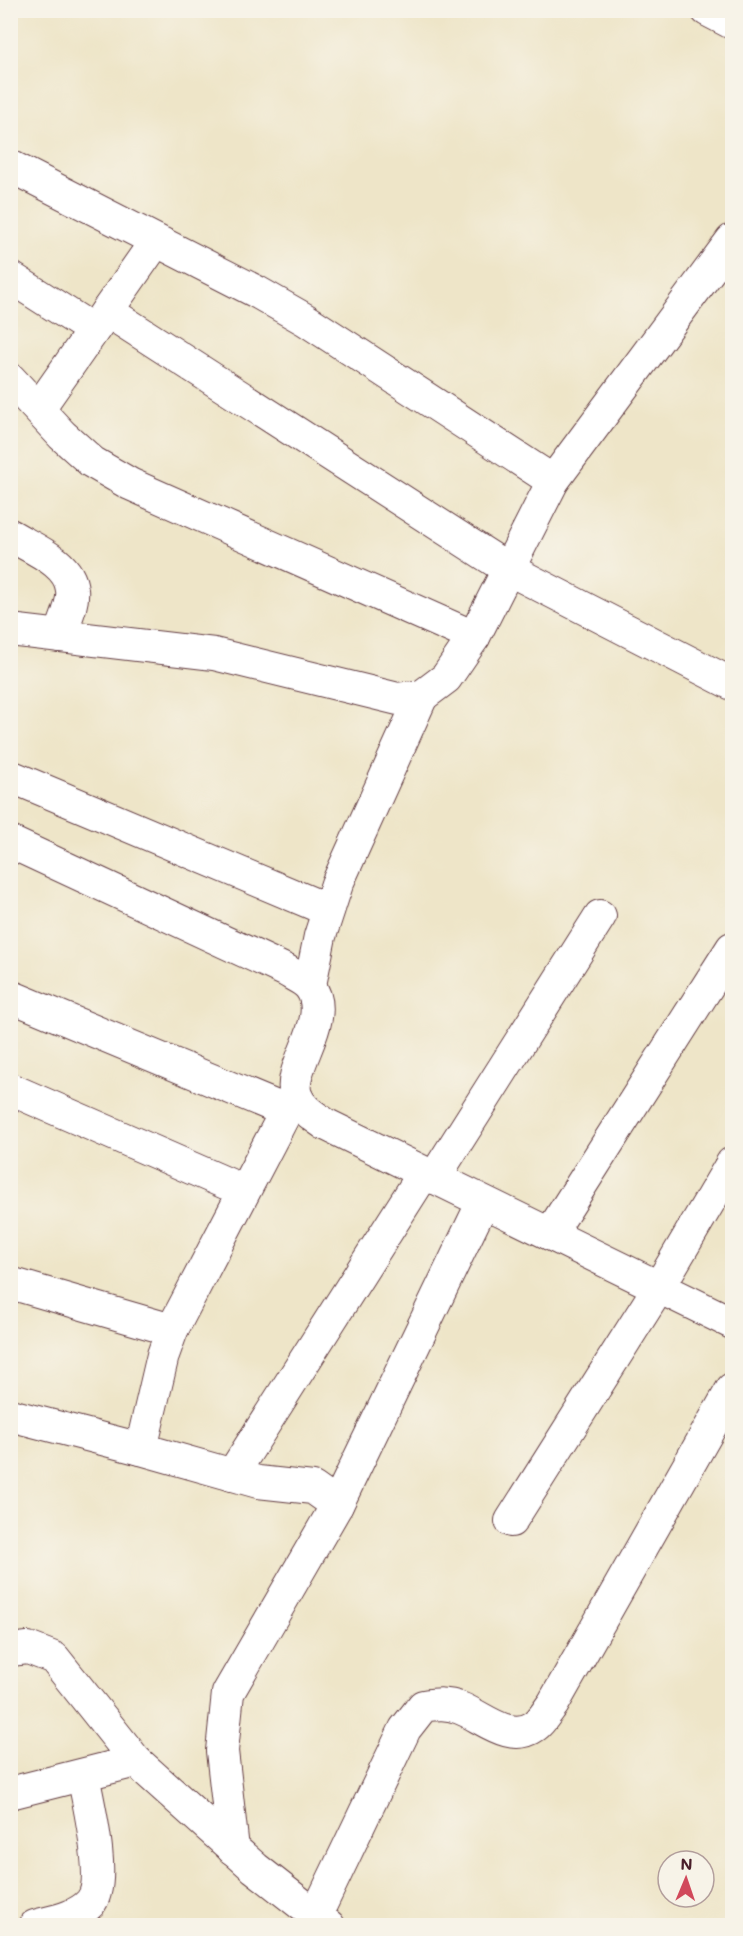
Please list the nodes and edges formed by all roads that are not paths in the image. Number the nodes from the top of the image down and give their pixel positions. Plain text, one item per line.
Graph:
1 (707, 10) edge
2 (732, 23) edge
3 (10, 166) edge
4 (732, 240) edge
5 (156, 241) junction
6 (10, 277) edge
7 (100, 321) junction
8 (10, 379) edge
9 (39, 408) junction
10 (553, 481) junction
11 (10, 535) edge
12 (508, 569) junction
13 (10, 630) edge
14 (60, 636) junction
15 (474, 637) junction
16 (732, 684) edge
17 (422, 696) junction
18 (10, 776) edge
19 (10, 842) edge
20 (328, 910) junction
21 (600, 916) dead end
22 (732, 948) edge
23 (310, 985) junction
24 (10, 996) edge
25 (10, 1089) edge
26 (290, 1102) junction
27 (732, 1163) edge
28 (429, 1175) junction
29 (244, 1191) junction
30 (483, 1202) junction
31 (550, 1234) junction
32 (10, 1283) edge
33 (659, 1287) junction
34 (732, 1323) edge
35 (172, 1330) junction
36 (732, 1389) edge
37 (10, 1415) edge
38 (141, 1449) junction
39 (232, 1475) junction
40 (336, 1505) junction
41 (511, 1521) dead end
42 (10, 1650) edge
43 (136, 1761) junction
44 (83, 1775) junction
45 (10, 1793) edge
46 (233, 1849) junction
47 (322, 1920) edge
48 (34, 1926) edge

1 - 2 street
3 - 5 street
4 - 10 street
5 - 7 street
5 - 10 street
6 - 7 street
7 - 9 street
7 - 12 street
8 - 9 street
9 - 15 street
10 - 12 street
11 - 14 street
12 - 15 street
12 - 16 street
13 - 14 street
14 - 17 street
15 - 17 street
17 - 20 street
18 - 20 street
19 - 23 street
20 - 23 street
21 - 28 street
22 - 31 street
23 - 26 street
24 - 26 street
25 - 29 street
26 - 28 street
26 - 29 street
27 - 33 street
28 - 30 street
28 - 39 street
29 - 35 street
30 - 31 street
30 - 40 street
31 - 33 street
32 - 35 street
33 - 34 street
33 - 41 street
35 - 38 street
36 - 47 street
37 - 38 street
38 - 39 street
39 - 40 street
40 - 46 street
42 - 43 street
43 - 44 street
43 - 46 street
44 - 45 street
44 - 48 street
46 - 47 street

